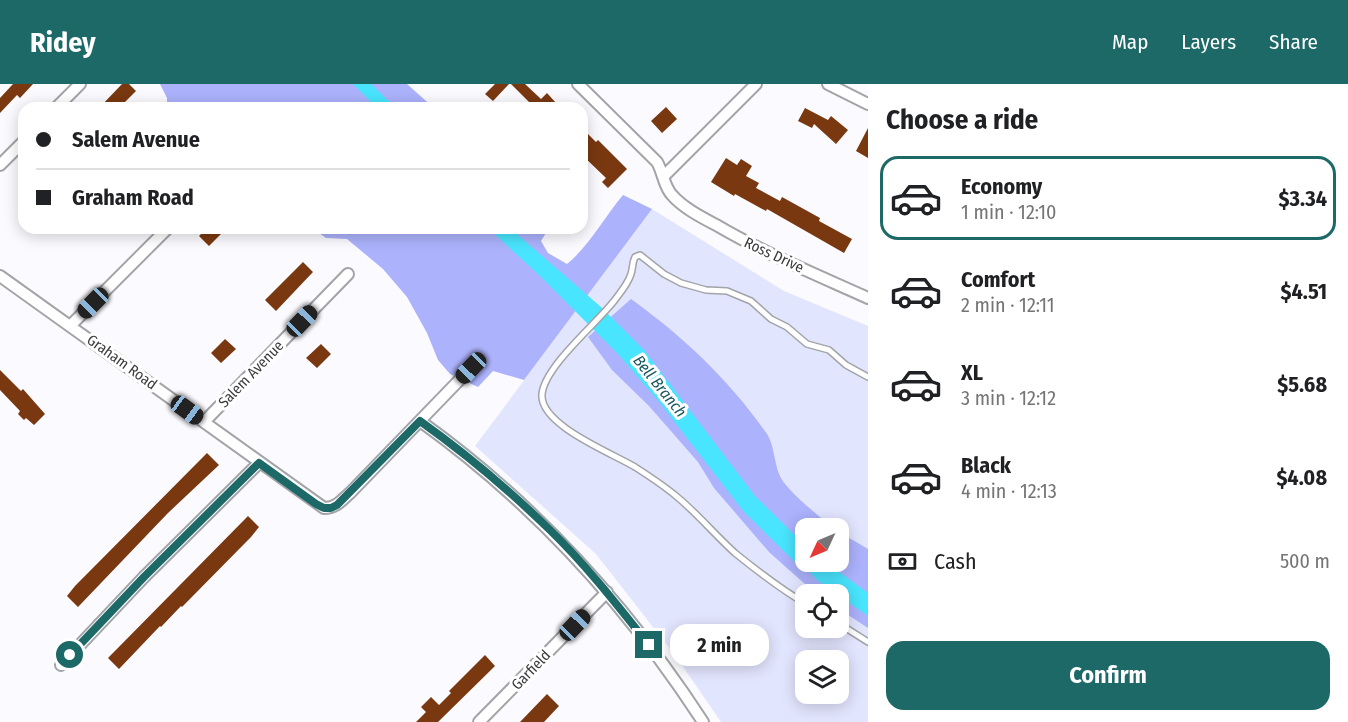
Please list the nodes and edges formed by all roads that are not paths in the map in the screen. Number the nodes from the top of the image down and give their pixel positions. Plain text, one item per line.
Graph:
1 (80, 84) edge
2 (578, 84) edge
3 (756, 84) edge
4 (828, 84) edge
5 (62, 102) edge
6 (868, 104) edge
7 (18, 147) edge
8 (0, 165) edge
9 (664, 176) junction
10 (162, 234) edge
11 (348, 274) dead end
12 (0, 276) edge
13 (868, 298) edge
14 (70, 325) junction
15 (471, 368) dead end
16 (868, 377) edge
17 (420, 421) junction
18 (204, 422) junction
19 (259, 463) junction
20 (607, 592) junction
21 (795, 596) edge
22 (849, 630) edge
23 (868, 642) edge
24 (61, 665) dead end
25 (479, 722) edge
26 (703, 722) edge

1 - 5 street
2 - 9 street
3 - 9 street
4 - 6 street
7 - 8 street
9 - 13 street, Ross Drive
10 - 14 street
11 - 18 street, Salem Avenue
12 - 14 street, Graham Road
14 - 18 street, Graham Road
15 - 17 street
16 - 21 lane
17 - 19 street, Graham Road
17 - 20 street
18 - 19 street, Graham Road
19 - 24 street
20 - 25 street, Garfield
20 - 26 street
22 - 23 lane

